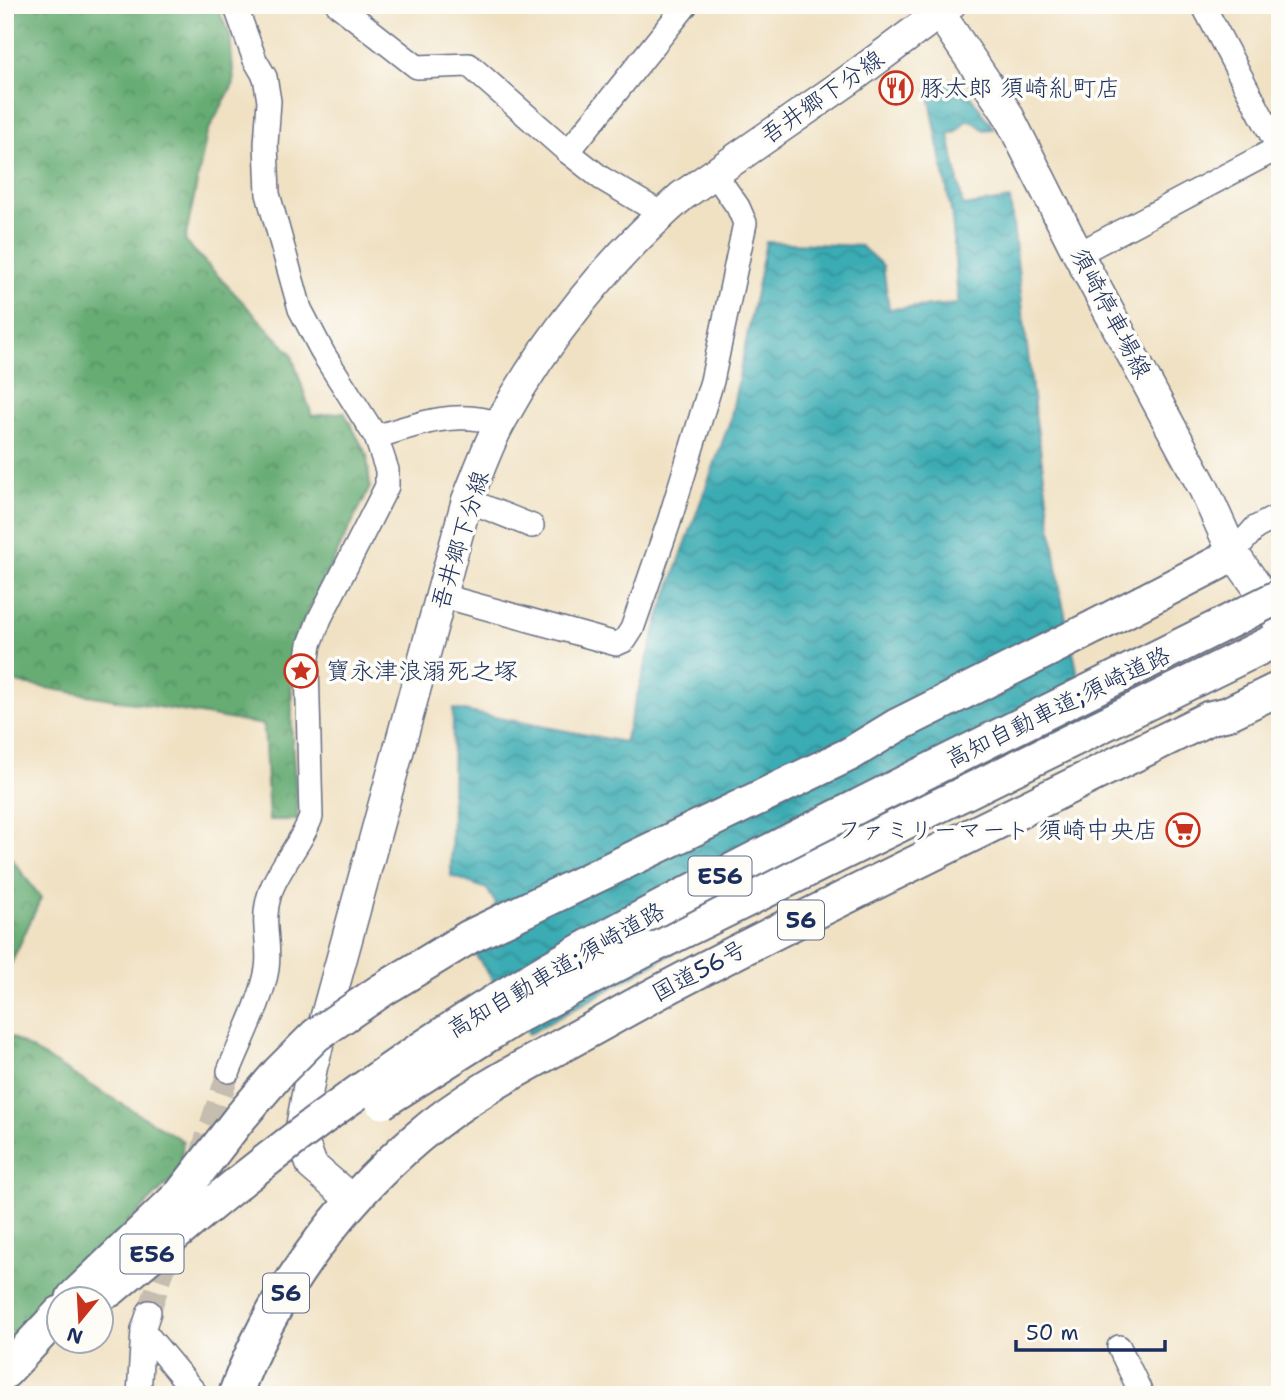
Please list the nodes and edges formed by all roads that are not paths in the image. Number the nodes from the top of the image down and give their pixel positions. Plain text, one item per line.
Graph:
1 (235, 5) edge
2 (338, 5) edge
3 (686, 5) edge
4 (1203, 5) edge
5 (941, 8) edge
6 (1279, 149) edge
7 (568, 152) junction
8 (715, 174) junction
9 (662, 214) junction
10 (1078, 254) junction
11 (499, 424) junction
12 (376, 437) junction
13 (467, 500) junction
14 (1280, 515) edge
15 (532, 526) dead end
16 (1233, 553) junction
17 (443, 596) junction
18 (1280, 596) edge
19 (1280, 625) edge
20 (1280, 638) edge
21 (1280, 688) edge
22 (229, 1071) tunnel mouth
23 (352, 1200) junction
24 (195, 1212) junction
25 (93, 1284) edge
26 (116, 1284) edge
27 (46, 1328) edge
28 (1119, 1347) dead end
29 (46, 1351) edge
30 (5, 1373) edge
31 (5, 1390) edge
32 (139, 1395) edge
33 (197, 1395) edge
34 (235, 1395) edge
35 (1142, 1395) edge

1 - 12 street
2 - 7 street
3 - 7 street
4 - 6 street
5 - 8 main road, 吾井郷下分線
5 - 10 main road, 須崎停車場線
6 - 10 street
7 - 9 street
8 - 9 main road, 吾井郷下分線
8 - 17 street
9 - 11 main road, 吾井郷下分線
10 - 16 main road, 須崎停車場線
11 - 12 street
11 - 13 main road, 吾井郷下分線
12 - 22 street
13 - 15 street
13 - 17 main road, 吾井郷下分線
14 - 16 street
16 - 19 main road, 須崎停車場線
16 - 24 highway, bridge
17 - 23 main road, 吾井郷下分線
18 - 24 highway, 高知自動車道;須崎道路 / E56, bridge
20 - 24 highway, bridge
21 - 23 highway, 国道56号 / 56
23 - 34 highway, 国道56号 / 56
24 - 25 highway
24 - 26 highway, 高知自動車道;須崎道路 / E56
27 - 30 highway
28 - 35 street
29 - 31 highway
32 - 33 street

